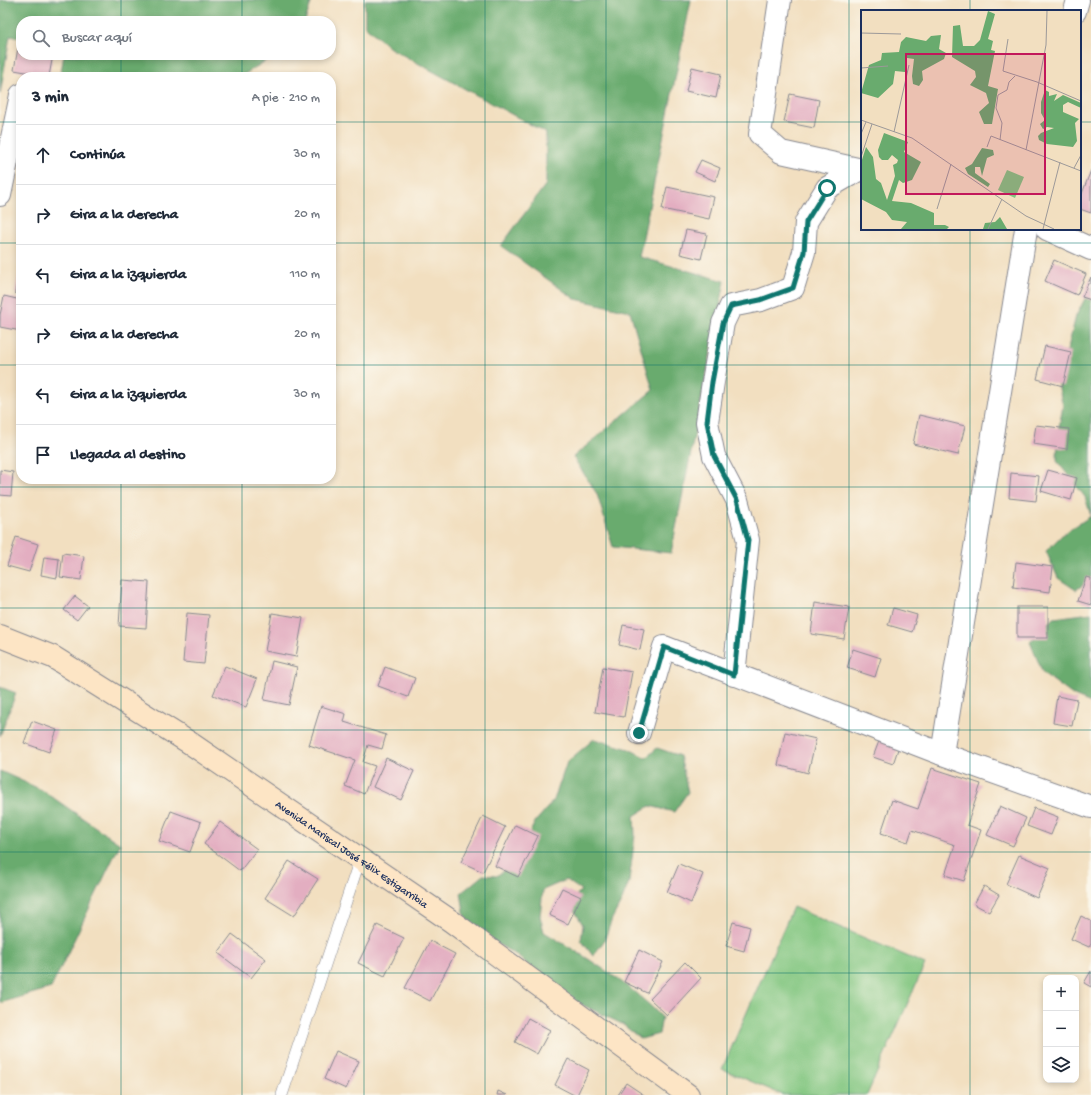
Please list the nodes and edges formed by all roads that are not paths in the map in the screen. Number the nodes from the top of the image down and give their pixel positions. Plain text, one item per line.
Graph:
1 (780, 0) edge
2 (1078, 0) edge
3 (1075, 10) edge
4 (16, 119) edge
5 (861, 170) edge
6 (0, 195) edge
7 (1026, 230) edge
8 (1049, 230) edge
9 (1091, 249) edge
10 (0, 636) edge
11 (734, 675) junction
12 (639, 733) dead end
13 (942, 754) junction
14 (1091, 807) edge
15 (360, 859) junction
16 (282, 1095) edge
17 (688, 1095) edge

1 - 5 street
2 - 3 street
4 - 6 street
5 - 11 street
7 - 13 street
8 - 9 street
10 - 15 main road, Avenida Mariscal José Félix Estigarribia
11 - 12 street
11 - 13 street
13 - 14 street
15 - 16 lane
15 - 17 main road, Avenida Mariscal José Félix Estigarribia

